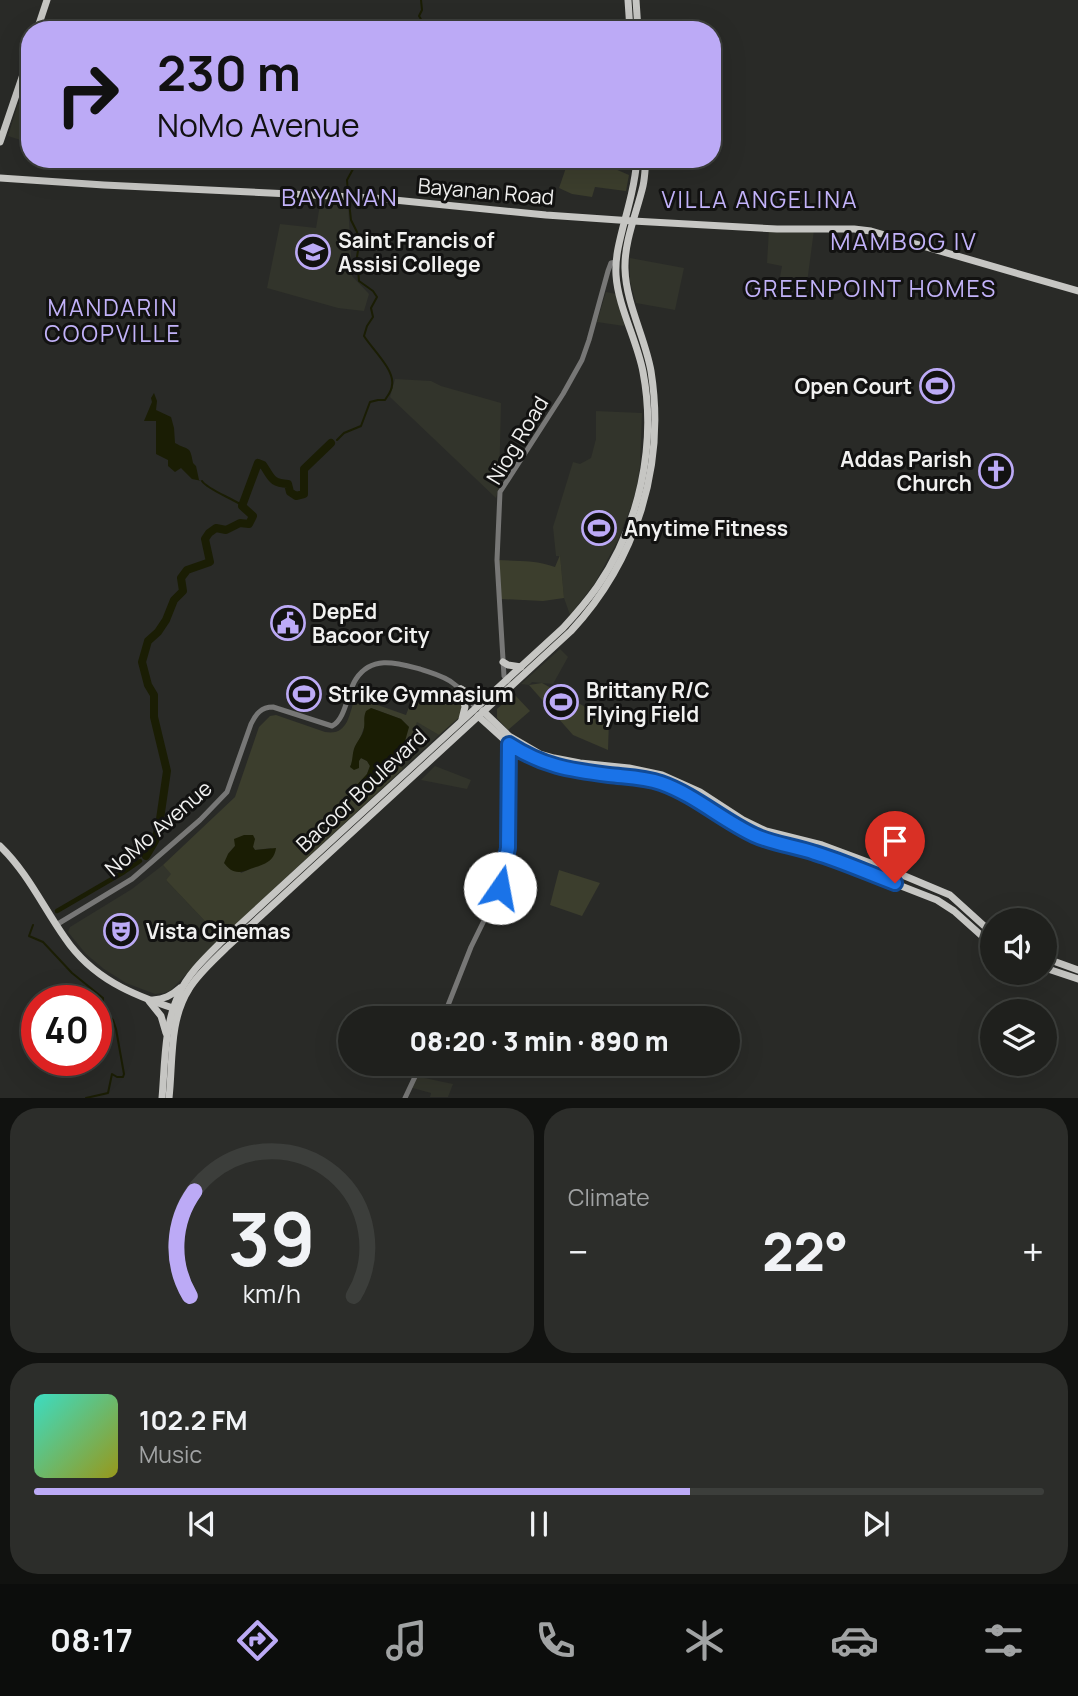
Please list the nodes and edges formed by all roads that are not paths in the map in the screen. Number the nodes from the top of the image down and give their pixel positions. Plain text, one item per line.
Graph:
1 (47, 0) edge
2 (628, 0) edge
3 (636, 0) edge
4 (40, 21) edge
5 (629, 21) edge
6 (637, 21) edge
7 (21, 80) edge
8 (0, 142) edge
9 (636, 168) edge
10 (645, 168) edge
11 (0, 178) edge
12 (629, 221) junction
13 (616, 262) junction
14 (1078, 291) edge
15 (633, 322) junction
16 (603, 584) junction
17 (503, 662) junction
18 (521, 667) junction
19 (510, 682) junction
20 (461, 689) junction
21 (493, 692) junction
22 (495, 702) junction
23 (476, 708) junction
24 (481, 714) junction
25 (462, 720) junction
26 (494, 727) junction
27 (465, 729) junction
28 (509, 740) junction
29 (765, 835) junction
30 (0, 846) edge
31 (980, 922) edge
32 (56, 925) junction
33 (980, 935) edge
34 (1057, 962) edge
35 (1078, 970) edge
36 (1057, 972) edge
37 (1078, 979) edge
38 (185, 983) junction
39 (149, 1000) junction
40 (448, 1006) edge
41 (176, 1009) junction
42 (167, 1038) junction
43 (415, 1076) edge
44 (162, 1097) edge
45 (169, 1097) edge
46 (405, 1097) edge

1 - 4 main road
2 - 5 main road
3 - 6 main road
7 - 8 main road
9 - 12 main road, Bacoor Boulevard
10 - 12 main road, Bacoor Boulevard
11 - 12 main road, Bayanan Road
12 - 13 main road, Bacoor Boulevard
12 - 14 main road, Bayanan Road
12 - 15 main road, Bacoor Boulevard
13 - 15 main road, Bacoor Boulevard
13 - 17 street, Niog Road
15 - 16 main road, Bacoor Boulevard
16 - 18 main road, Bacoor Boulevard
16 - 19 main road, Bacoor Boulevard
17 - 18 main road
17 - 19 street, Niog Road
18 - 19 main road, Bacoor Boulevard
19 - 21 main road, Bacoor Boulevard
19 - 22 main road, Bacoor Boulevard
20 - 21 main road
20 - 23 street, NoMo Avenue
20 - 25 main road
20 - 32 street, NoMo Avenue
21 - 23 main road, Bacoor Boulevard
22 - 24 main road, Bacoor Boulevard
22 - 26 main road
23 - 24 main road, NoMo Avenue
23 - 25 main road, Bacoor Boulevard
24 - 26 main road, NoMo Avenue
24 - 27 main road, Bacoor Boulevard
25 - 38 main road, Bacoor Boulevard
26 - 27 main road
26 - 28 main road, NoMo Avenue
27 - 41 main road, Bacoor Boulevard
28 - 29 main road, NoMo Avenue
28 - 40 street
29 - 31 main road, NoMo Avenue
29 - 33 main road, NoMo Avenue
30 - 32 main road
32 - 39 main road
34 - 35 main road
36 - 37 main road
38 - 39 main road
38 - 41 main road, Bacoor Boulevard
39 - 41 main road
39 - 42 main road
41 - 42 main road, Bacoor Boulevard
41 - 45 main road, Bacoor Boulevard
42 - 44 main road, Bacoor Boulevard
43 - 46 street

